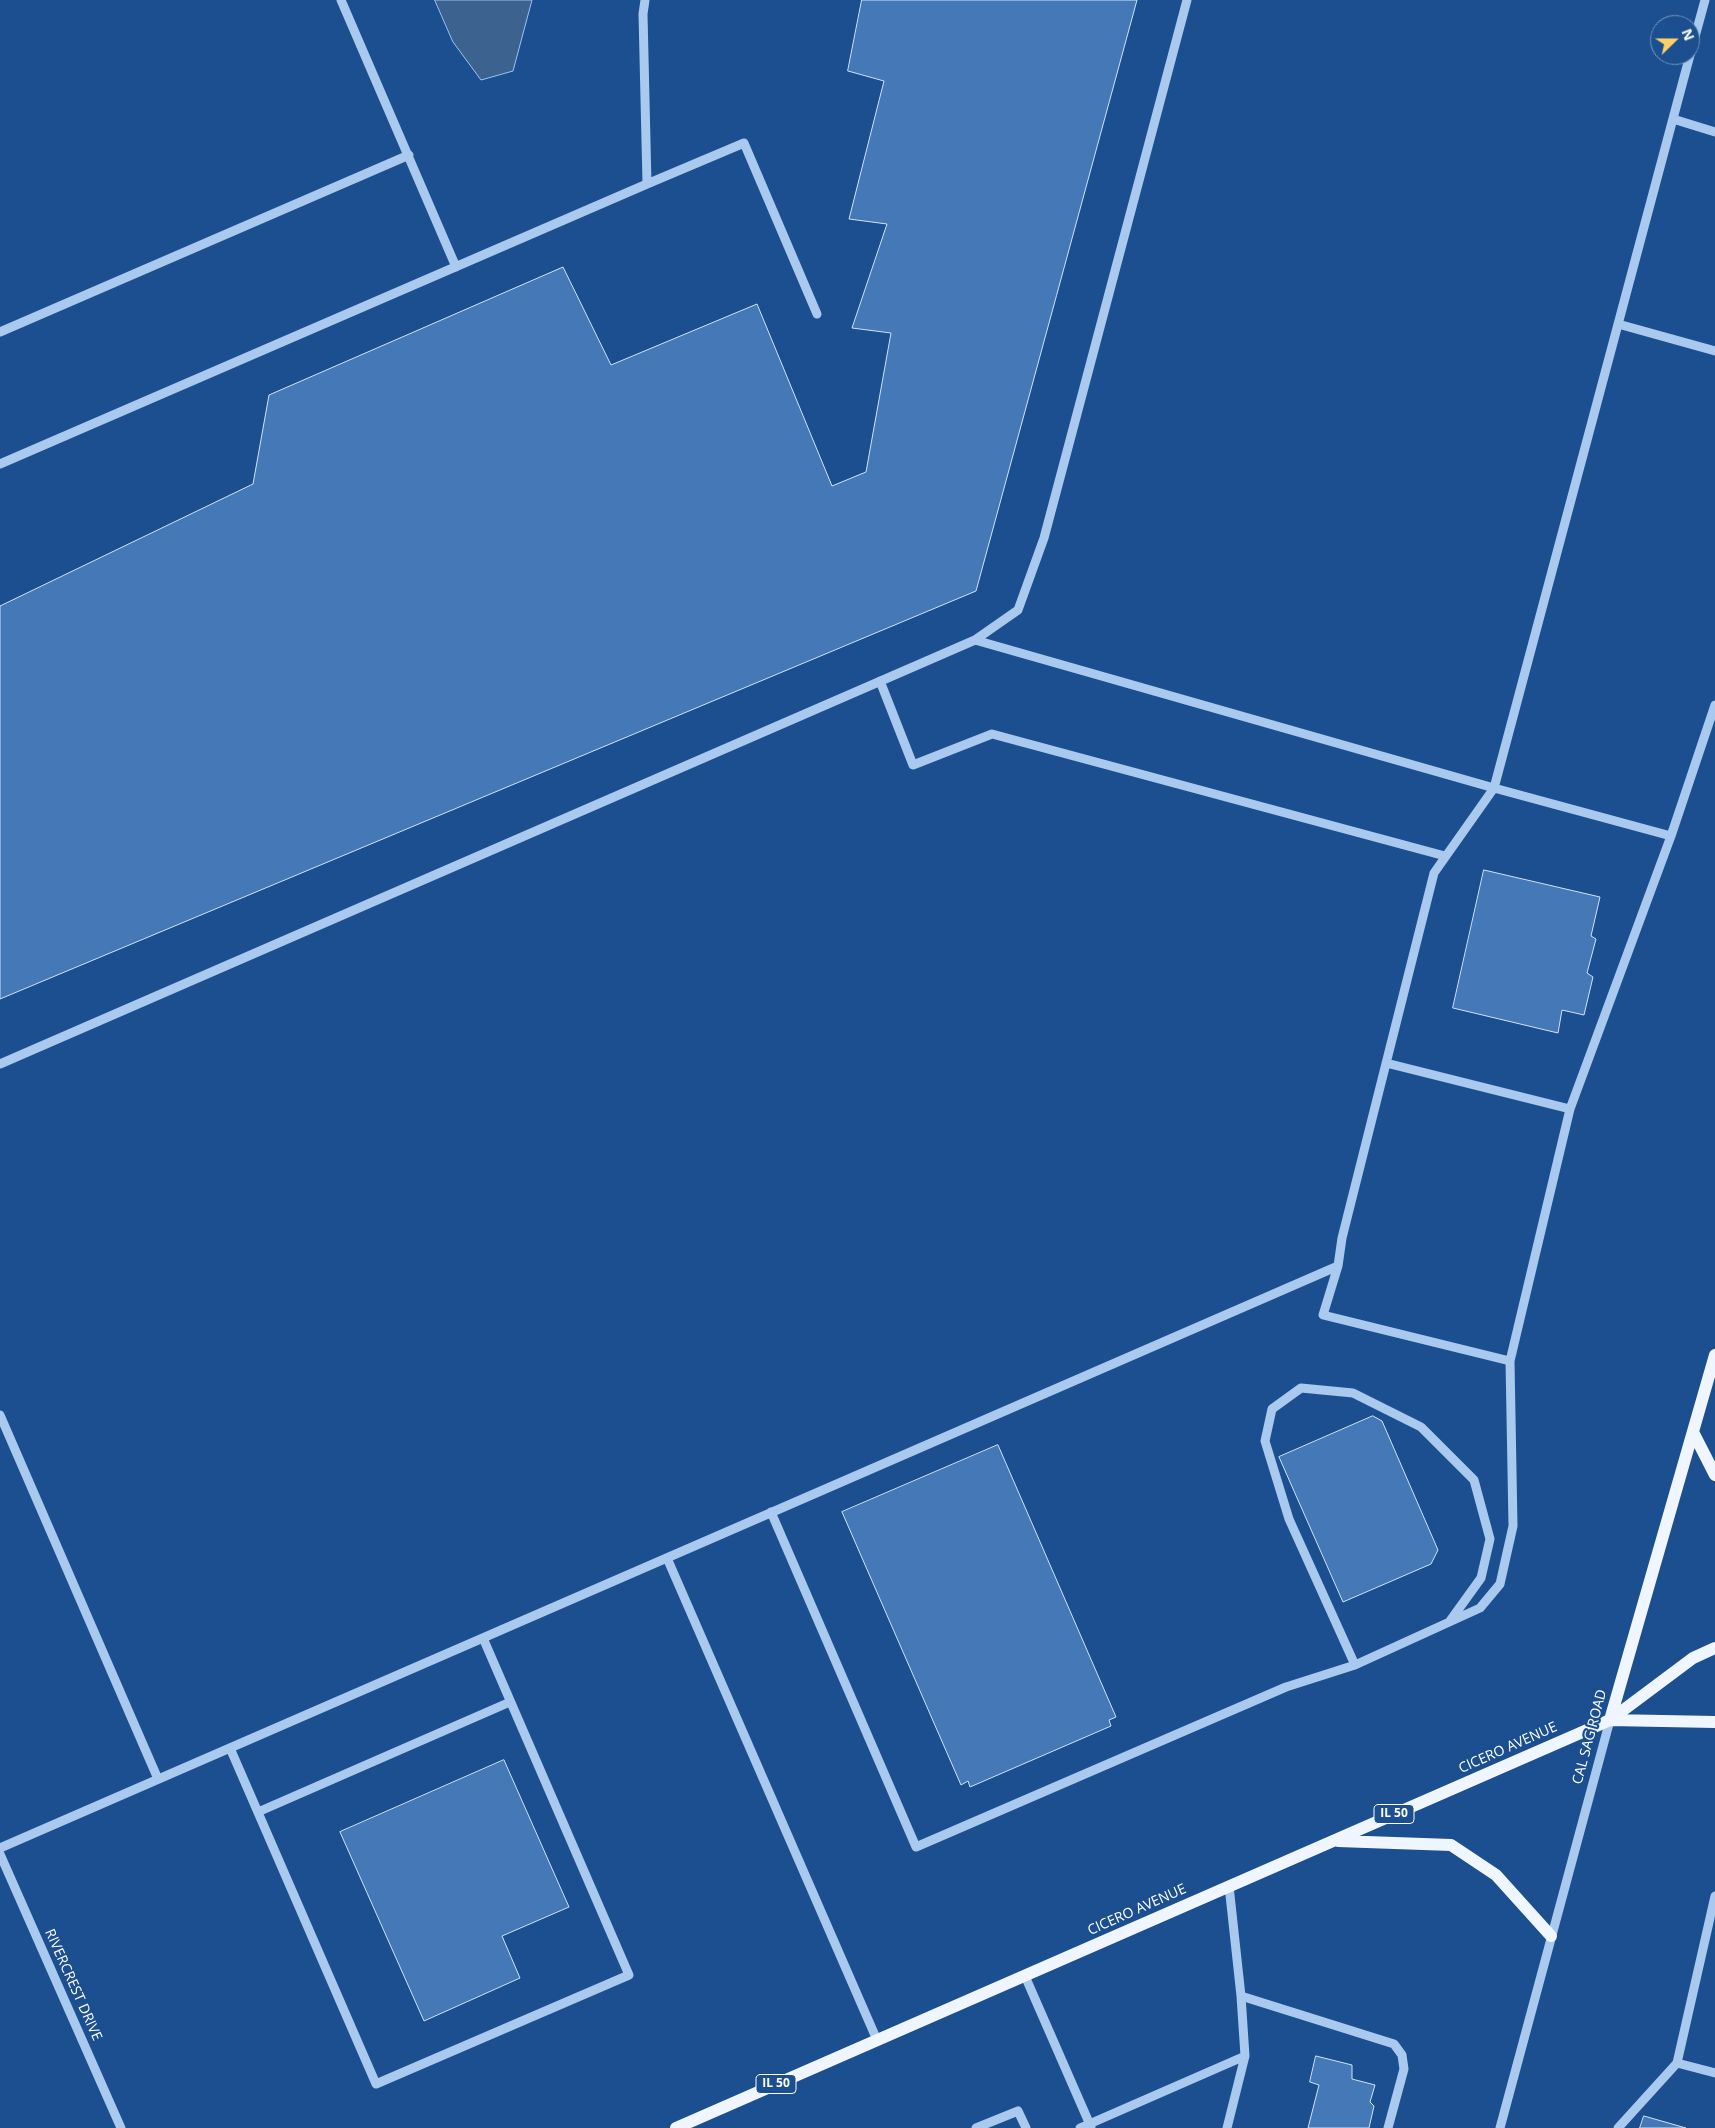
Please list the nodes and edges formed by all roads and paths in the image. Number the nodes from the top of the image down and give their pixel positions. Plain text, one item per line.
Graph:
1 (342, 0) edge
2 (646, 0) edge
3 (1187, 0) edge
4 (1704, 0) edge
5 (1700, 16) edge
6 (1687, 65) edge
7 (1673, 119) junction
8 (1715, 132) edge
9 (408, 155) junction
10 (647, 184) junction
11 (456, 267) junction
12 (817, 314) dead end
13 (1618, 324) junction
14 (0, 332) edge
15 (1715, 351) edge
16 (0, 464) edge
17 (975, 640) junction
18 (880, 681) junction
19 (1715, 705) edge
20 (1494, 788) junction
21 (1671, 836) junction
22 (1445, 856) junction
23 (1386, 1063) junction
24 (0, 1064) edge
25 (1570, 1109) junction
26 (1338, 1266) junction
27 (1715, 1355) edge
28 (1510, 1361) junction
29 (0, 1416) edge
30 (1693, 1432) junction
31 (1715, 1475) edge
32 (771, 1512) junction
33 (667, 1558) junction
34 (1449, 1623) junction
35 (482, 1638) junction
36 (1715, 1648) edge
37 (1355, 1665) junction
38 (510, 1702) junction
39 (1610, 1720) junction
40 (1715, 1722) edge
41 (230, 1748) junction
42 (158, 1779) junction
43 (258, 1812) junction
44 (1333, 1841) junction
45 (0, 1848) edge
46 (0, 1854) edge
47 (1229, 1886) junction
48 (1715, 1896) edge
49 (1551, 1936) junction
50 (1024, 1976) junction
51 (1241, 1996) junction
52 (877, 2040) junction
53 (1245, 2056) junction
54 (1676, 2063) junction
55 (1715, 2073) edge
56 (1090, 2126) edge
57 (120, 2128) edge
58 (676, 2128) edge
59 (976, 2128) edge
60 (1026, 2128) edge
61 (1080, 2128) edge
62 (1227, 2128) edge
63 (1388, 2128) edge
64 (1500, 2128) edge
65 (1618, 2128) edge

1 - 9 street
2 - 10 street
3 - 17 street
4 - 5 street
6 - 7 street
7 - 8 street
7 - 13 street
9 - 11 street
9 - 14 street
10 - 11 street
10 - 12 street
11 - 16 street
13 - 15 street
13 - 20 street
17 - 18 street
17 - 20 street
18 - 22 street
18 - 24 street
19 - 21 street
20 - 21 street
20 - 22 street
21 - 25 street
22 - 23 street
23 - 25 street
23 - 26 street
25 - 28 street
26 - 28 street
26 - 32 street
27 - 30 main road, CAL SAG ROAD
28 - 34 street
29 - 42 street
30 - 31 main road
30 - 39 main road, CAL SAG ROAD
32 - 33 street
32 - 37 street
33 - 35 street
33 - 52 street
34 - 37 street
34 - 37 street
35 - 38 street
35 - 41 street
36 - 39 main road, CICERO AVENUE / IL 50
38 - 43 street
38 - 43 street
39 - 40 main road, CICERO AVENUE / IL 50
39 - 44 main road, CICERO AVENUE / IL 50
39 - 49 street, CAL SAG ROAD
41 - 42 street
41 - 43 street
42 - 45 street
44 - 47 main road, CICERO AVENUE / IL 50
44 - 49 main road
46 - 57 street, RIVERCREST DRIVE
47 - 50 main road, CICERO AVENUE / IL 50
47 - 51 street
48 - 54 street
49 - 64 street, CAL SAG ROAD
50 - 52 main road, CICERO AVENUE / IL 50
50 - 56 street
51 - 53 street
51 - 63 street
52 - 58 main road, CICERO AVENUE / IL 50
53 - 56 street
53 - 62 street
54 - 55 street
54 - 65 street
56 - 61 street
59 - 60 street

